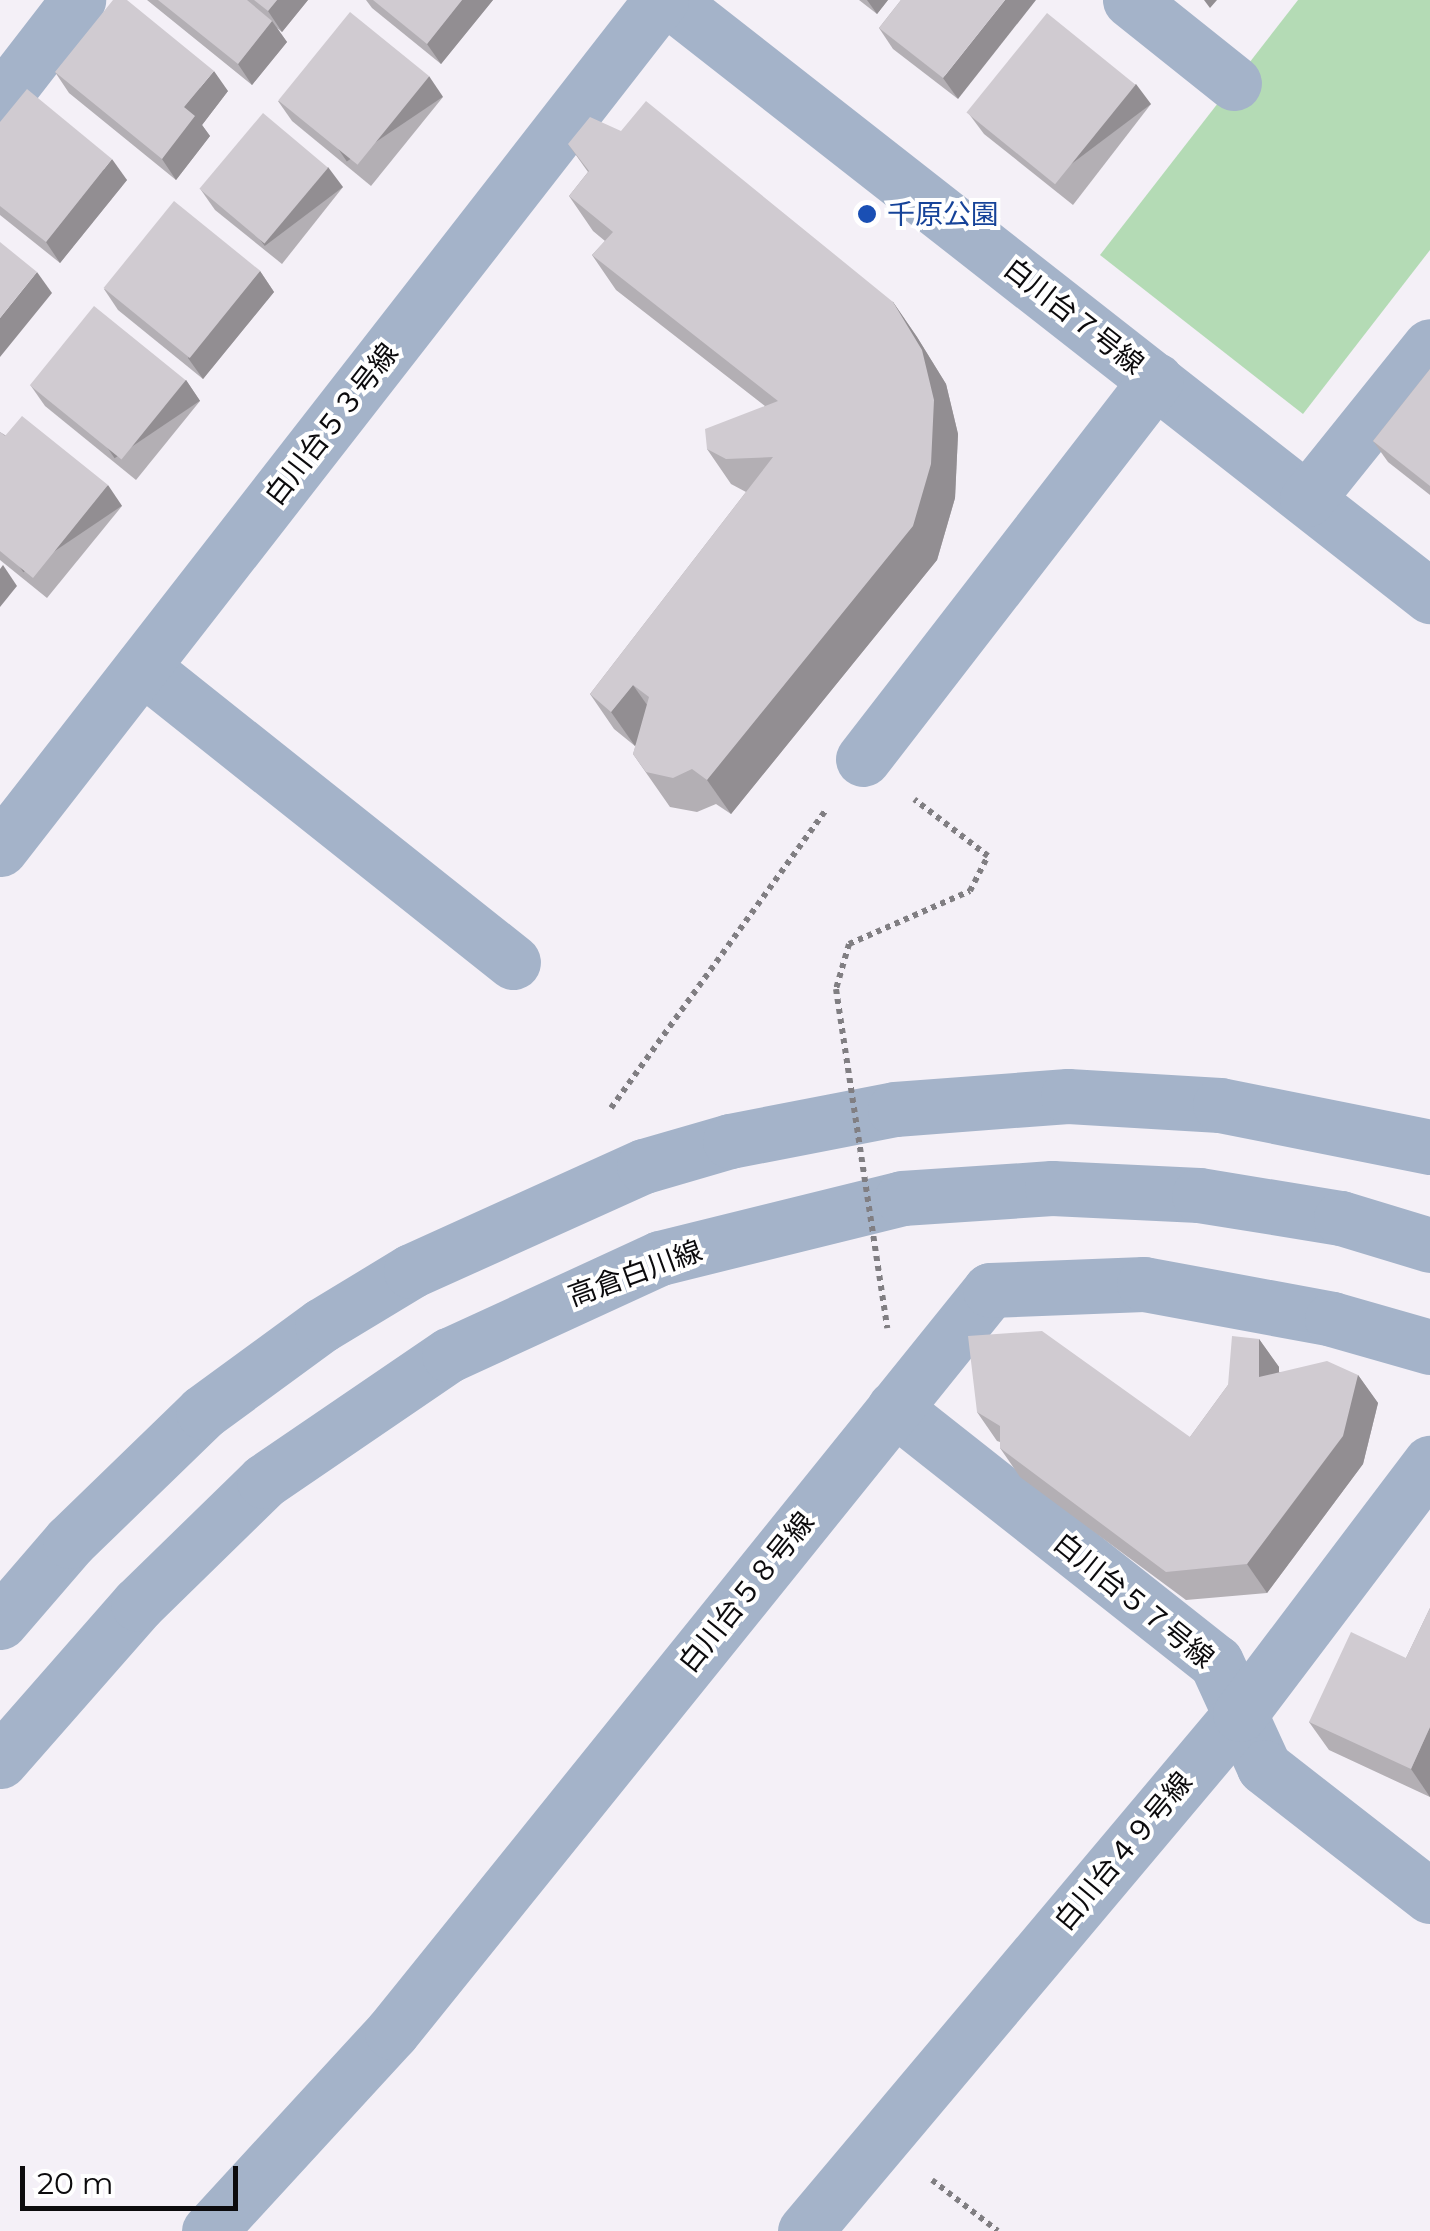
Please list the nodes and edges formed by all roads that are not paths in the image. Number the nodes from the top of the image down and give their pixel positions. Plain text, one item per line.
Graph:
1 (78, 0) edge
2 (661, 0) edge
3 (669, 0) edge
4 (1130, 0) edge
5 (1234, 83) dead end
6 (0, 100) edge
7 (1430, 346) edge
8 (1156, 380) junction
9 (1307, 499) junction
10 (1430, 596) edge
11 (142, 667) junction
12 (862, 759) road end
13 (0, 849) edge
14 (513, 962) dead end
15 (1430, 1147) edge
16 (1430, 1246) edge
17 (1430, 1347) edge
18 (894, 1408) junction
19 (1430, 1463) edge
20 (0, 1622) edge
21 (1240, 1714) junction
22 (0, 1761) edge
23 (1430, 1896) edge
24 (209, 2231) edge
25 (806, 2231) edge

1 - 6 street
2 - 11 street, 白川台５３号線
3 - 8 street, 白川台７号線
4 - 5 street
7 - 9 street
8 - 9 street, 白川台７号線
8 - 12 street
9 - 10 street, 白川台７号線
11 - 13 street, 白川台５３号線
11 - 14 street
15 - 20 street
16 - 22 street, 高倉白川線
17 - 18 street, 白川台５８号線
18 - 21 street, 白川台５７号線
18 - 24 street, 白川台５８号線
19 - 21 street, 白川台４９号線
21 - 23 street, 白川台５７号線
21 - 25 street, 白川台４９号線

